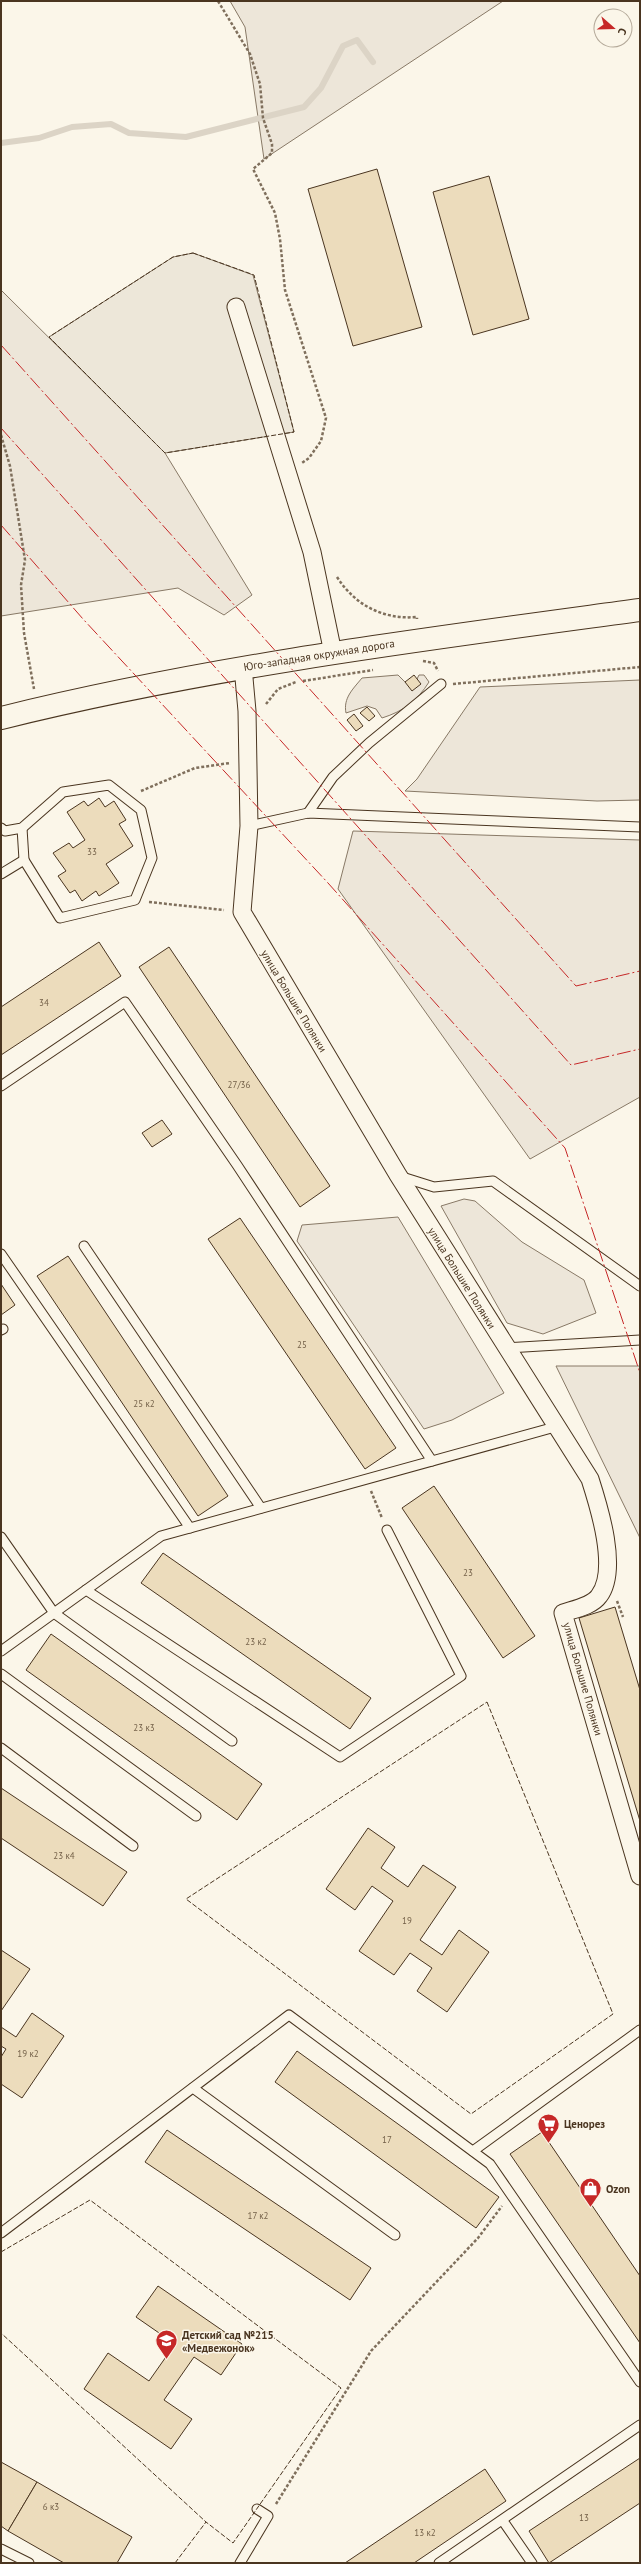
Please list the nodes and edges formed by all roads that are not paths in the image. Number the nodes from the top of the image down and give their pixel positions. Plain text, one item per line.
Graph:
1 (236, 307) dead end
2 (640, 610) edge
3 (333, 653) junction
4 (242, 667) junction
5 (441, 684) road end
6 (1, 718) edge
7 (308, 813) junction
8 (249, 826) junction
9 (1, 828) edge
10 (22, 828) junction
11 (640, 828) edge
12 (24, 860) junction
13 (1, 874) edge
14 (1, 1086) edge
15 (398, 1175) junction
16 (84, 1246) dead end
17 (1, 1254) edge
18 (640, 1286) edge
19 (640, 1340) edge
20 (506, 1348) junction
21 (556, 1427) junction
22 (432, 1461) junction
23 (261, 1508) junction
24 (190, 1528) junction
25 (386, 1530) road end
26 (1, 1537) edge
27 (86, 1590) junction
28 (54, 1613) junction
29 (1, 1651) edge
30 (1, 1674) edge
31 (232, 1741) dead end
32 (1, 1748) edge
33 (196, 1816) dead end
34 (133, 1846) dead end
35 (640, 1876) edge
36 (640, 2030) edge
37 (193, 2088) junction
38 (473, 2151) junction
39 (1, 2233) edge
40 (395, 2235) dead end
41 (640, 2382) edge
42 (640, 2425) edge
43 (257, 2509) dead end
44 (503, 2521) junction
45 (1, 2549) edge
46 (29, 2563) edge
47 (240, 2563) edge
48 (439, 2563) edge
49 (532, 2563) edge

1 - 3 street
2 - 3 highway, Юго-западная окружная дорога
3 - 4 highway, Юго-западная окружная дорога
4 - 6 highway, Юго-западная окружная дорога
4 - 8 street
5 - 7 lane
7 - 8 lane
7 - 11 lane
8 - 15 street, улица Большие Полянки
9 - 10 lane
10 - 12 lane
10 - 12 lane
12 - 13 lane
14 - 22 lane
15 - 18 lane
15 - 20 street, улица Большие Полянки
16 - 23 lane
17 - 24 lane
19 - 20 lane
20 - 21 street, улица Большие Полянки
21 - 22 lane
21 - 35 street, улица Большие Полянки
22 - 23 lane
23 - 24 lane
24 - 27 lane
25 - 27 lane
26 - 28 lane
27 - 28 lane
28 - 29 lane
28 - 31 lane
30 - 33 lane
32 - 34 lane
36 - 38 lane
37 - 38 lane
37 - 39 lane
37 - 40 lane
38 - 41 lane
42 - 44 lane
43 - 47 lane
44 - 48 lane
44 - 49 lane
45 - 46 lane

